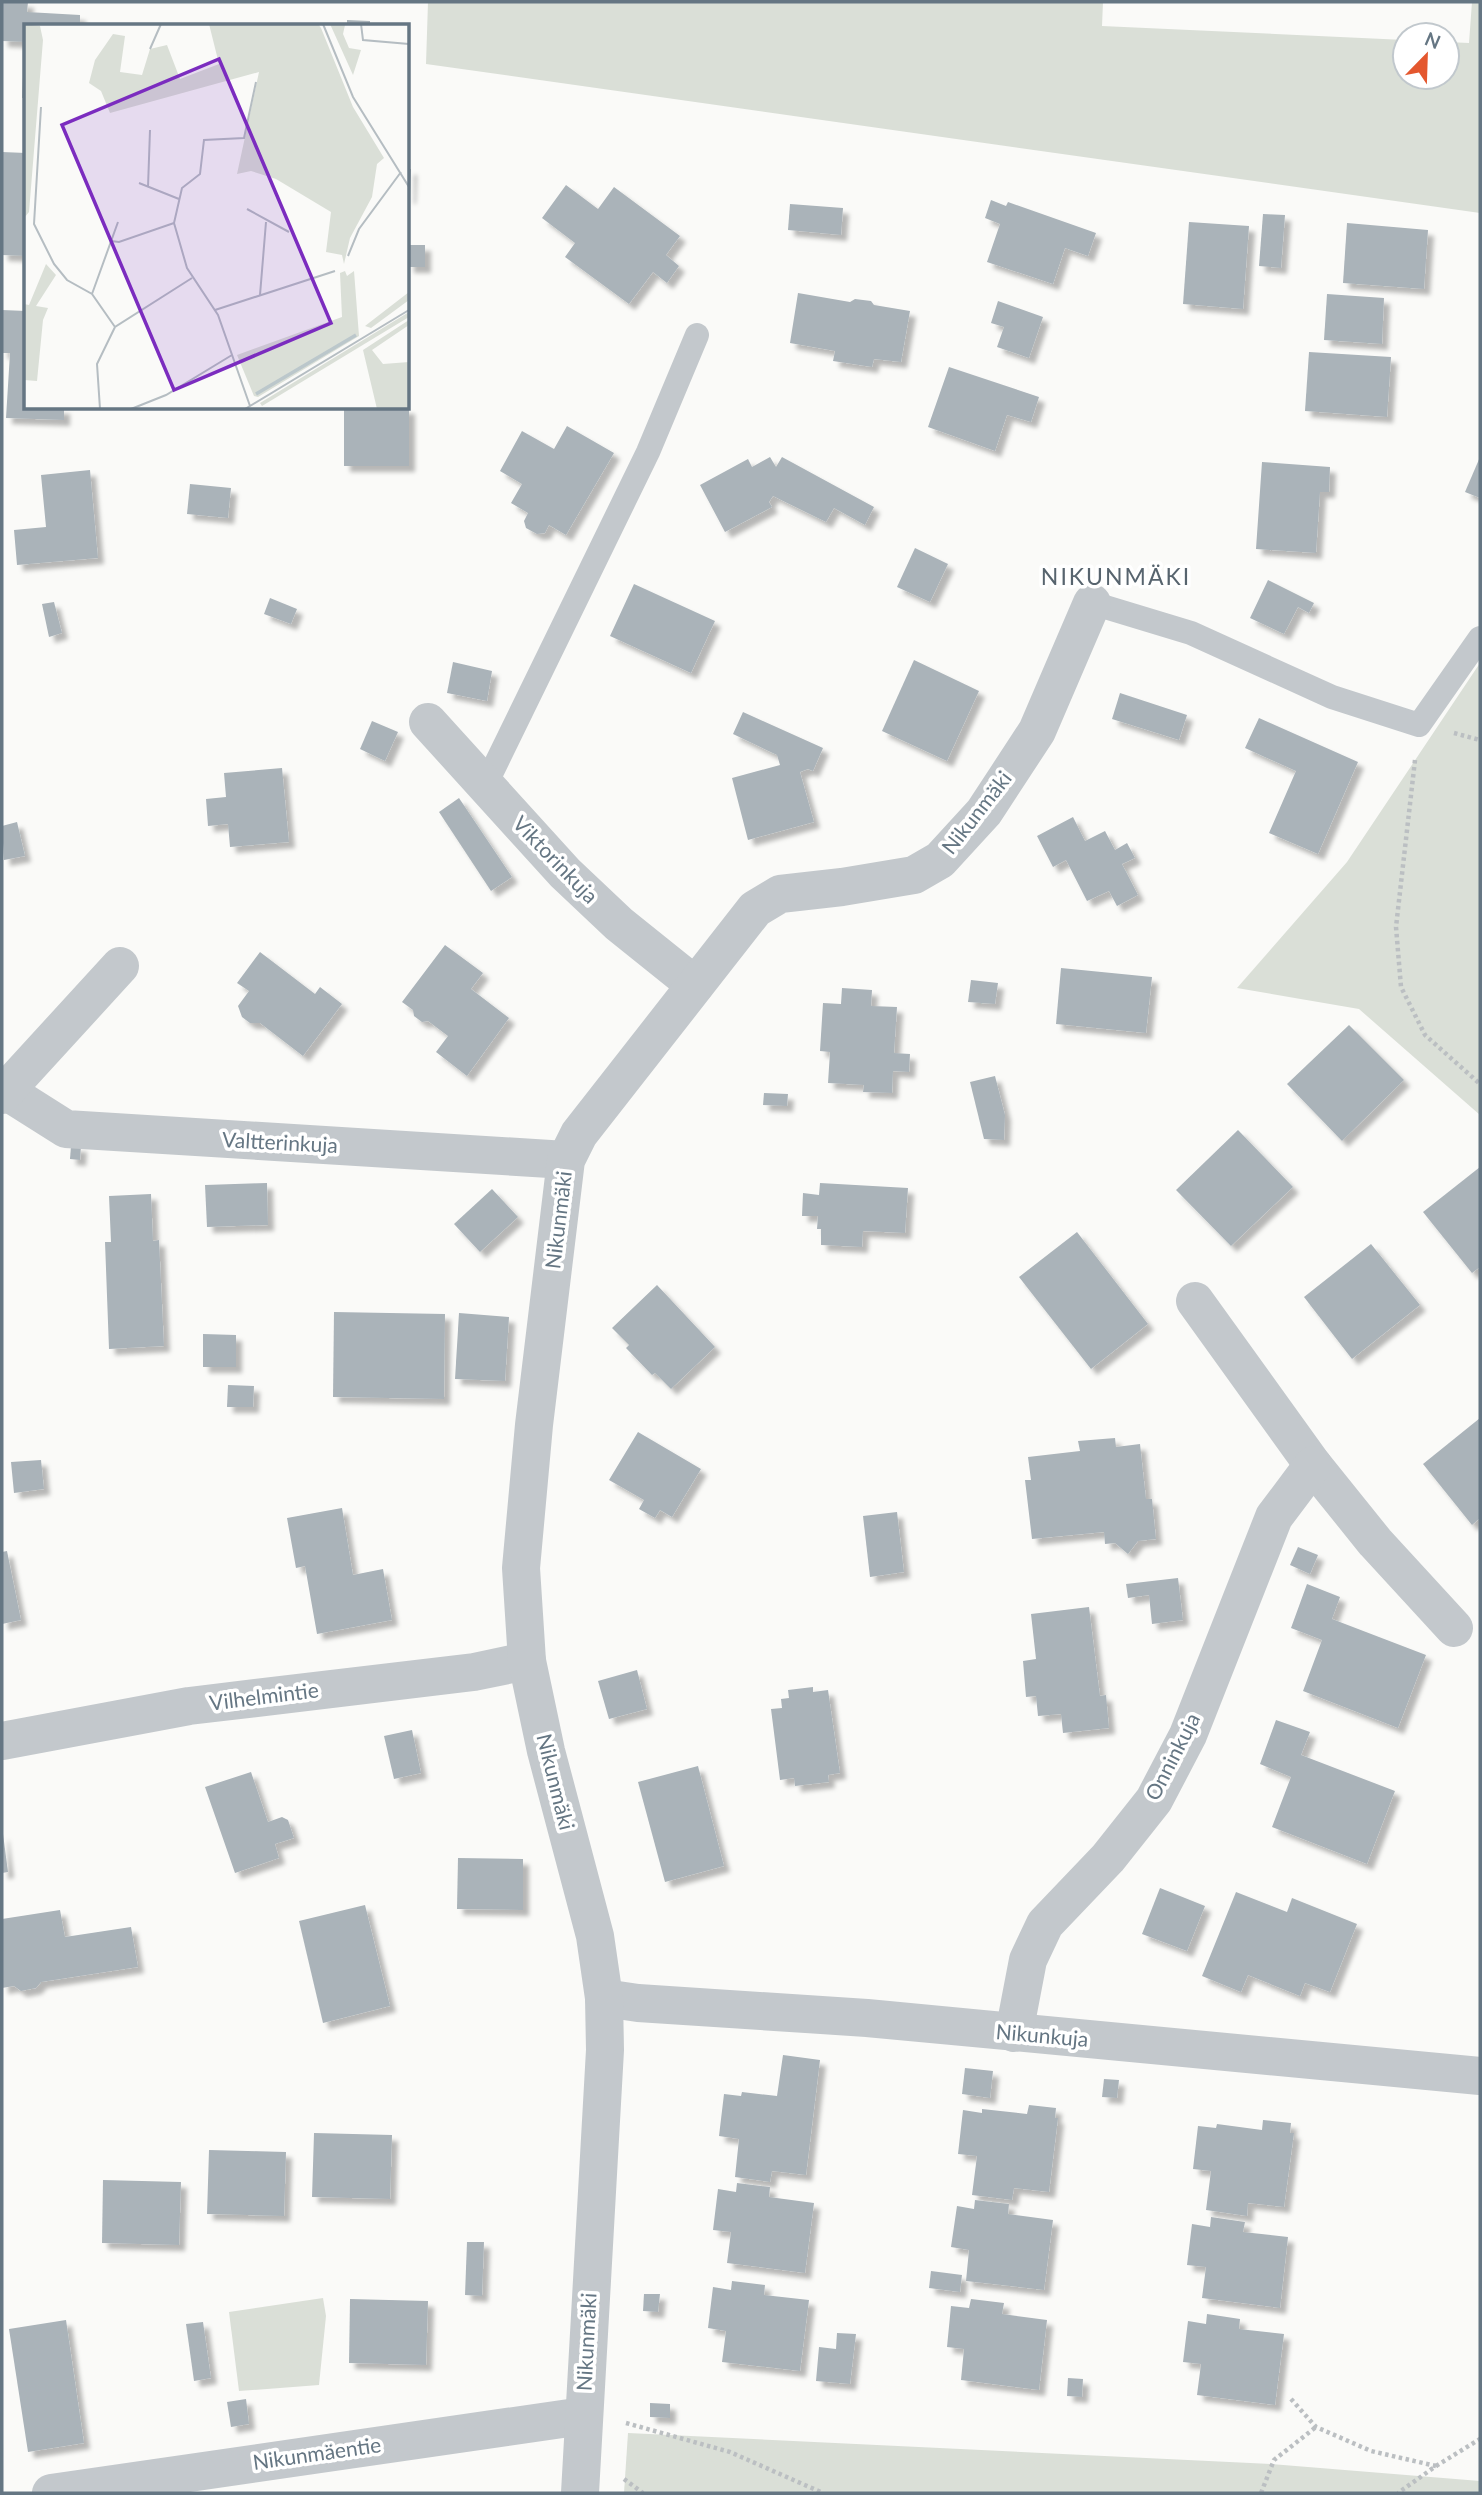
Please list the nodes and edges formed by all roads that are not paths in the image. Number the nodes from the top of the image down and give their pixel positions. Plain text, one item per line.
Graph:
1 (697, 335) dead end
2 (1092, 603) joint
3 (1480, 638) edge
4 (428, 722) dead end
5 (485, 786) junction
6 (120, 966) dead end
7 (695, 985) junction
8 (4, 1093) edge
9 (566, 1160) junction
10 (1195, 1301) dead end
11 (1313, 1465) junction
12 (1454, 1628) dead end
13 (527, 1661) junction
14 (2, 1741) edge
15 (604, 1998) junction
16 (1014, 2033) junction
17 (1480, 2076) edge
18 (583, 2416) junction
19 (51, 2493) edge
20 (580, 2493) edge

1 - 5 lane
2 - 3 lane, Nikunmäki
2 - 7 street, Nikunmäki
4 - 5 street, Viktorinkuja
5 - 7 street, Viktorinkuja
6 - 8 street
7 - 9 street, Nikunmäki
8 - 9 street, Valtterinkuja
9 - 13 street, Nikunmäki
10 - 11 street
11 - 12 street
11 - 16 street, Onninkuja
13 - 14 street, Vilhelmintie
13 - 15 street, Nikunmäki
15 - 16 street, Nikunkuja
15 - 18 street, Nikunmäki
16 - 17 street, Nikunkuja
18 - 19 street, Nikunmäentie
18 - 20 street, Nikunmäki

